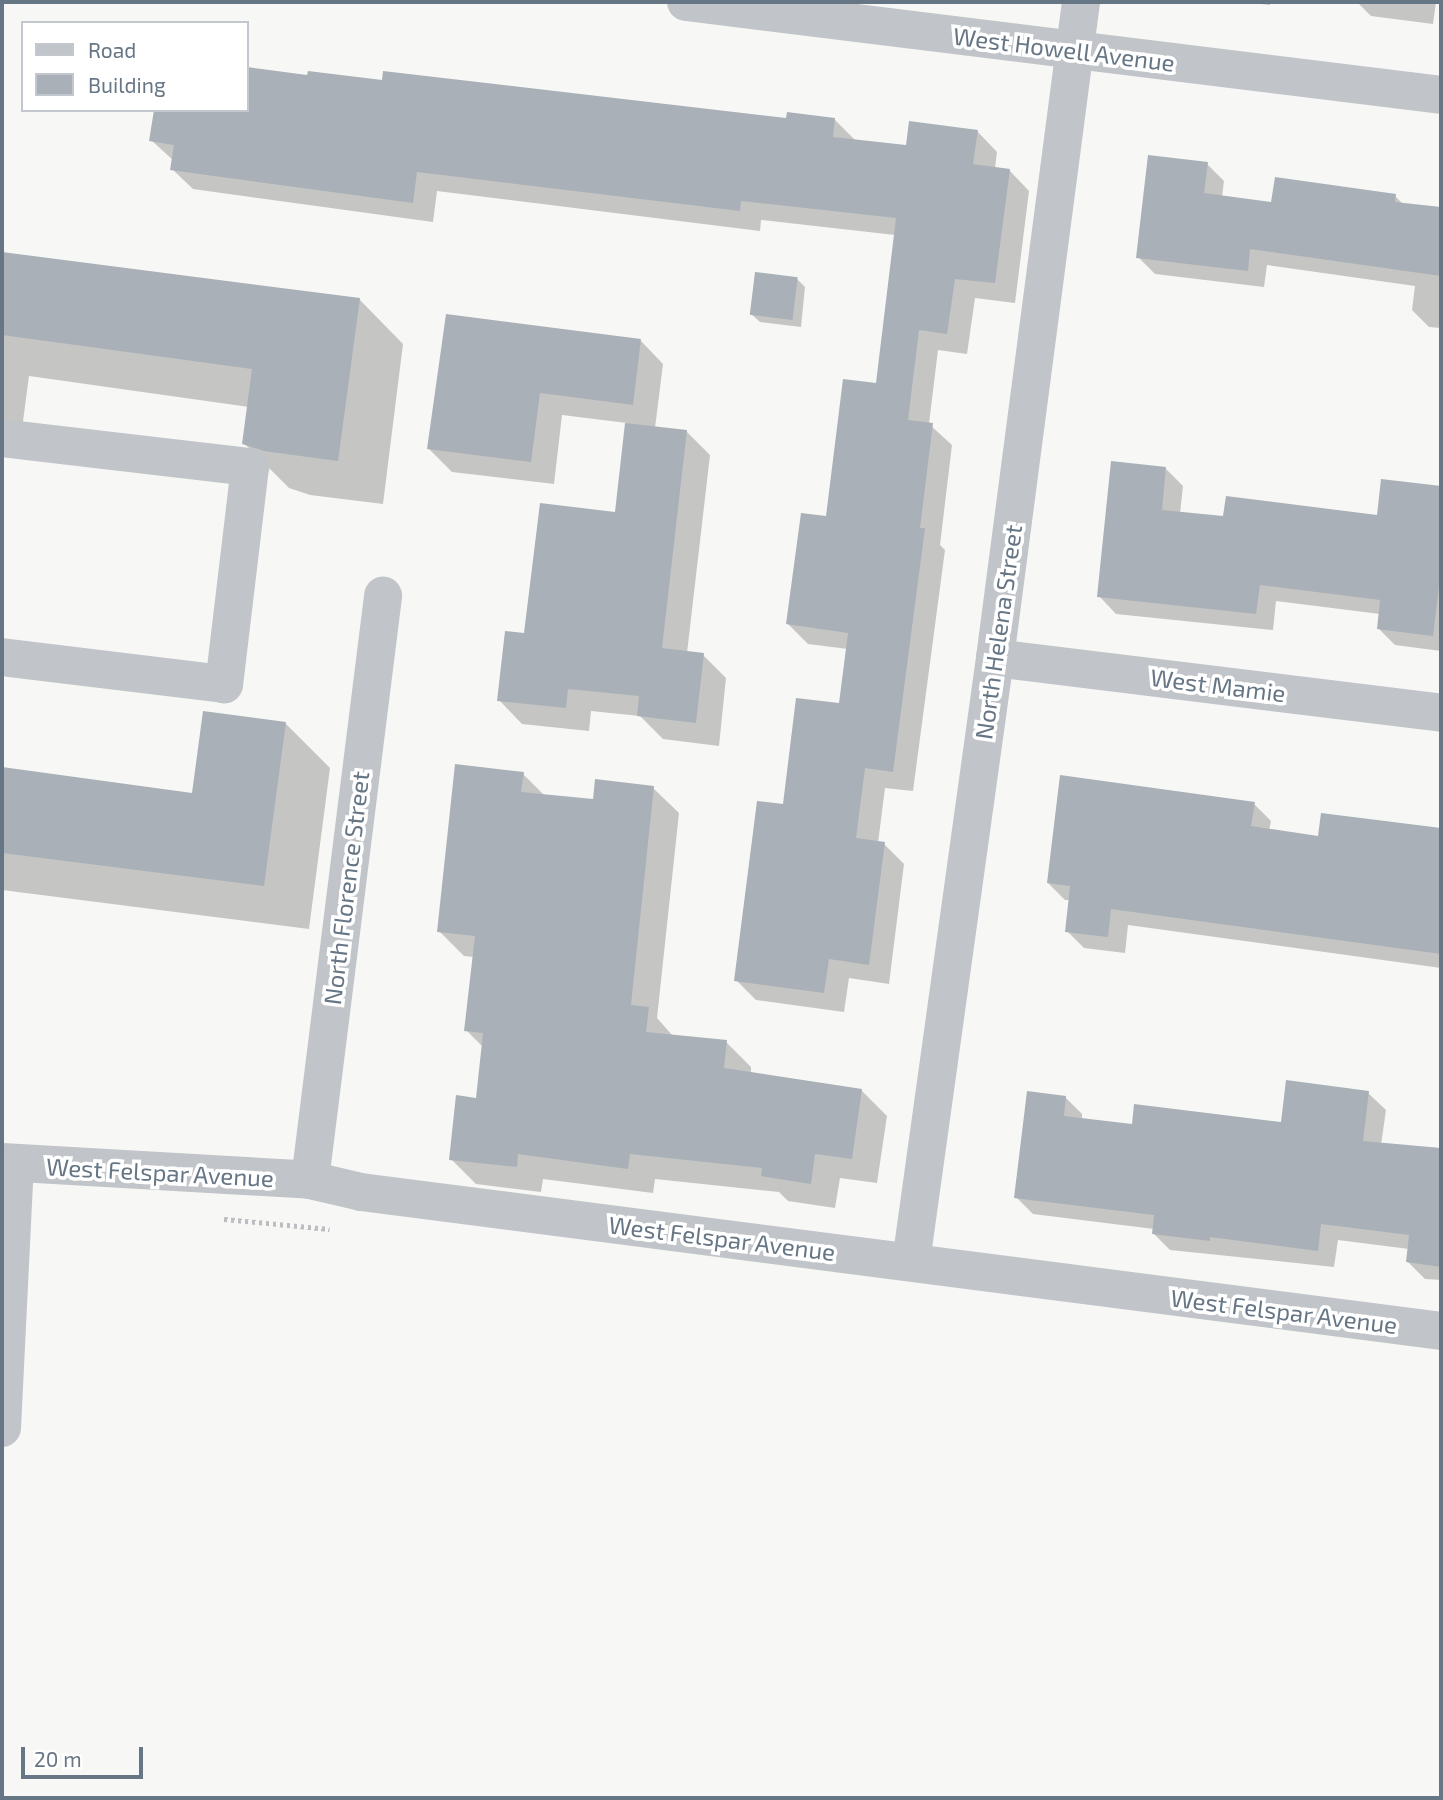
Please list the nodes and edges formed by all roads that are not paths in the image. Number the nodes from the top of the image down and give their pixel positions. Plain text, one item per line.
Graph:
1 (686, 2) edge
2 (1081, 2) edge
3 (1074, 50) junction
4 (1441, 95) edge
5 (2, 438) edge
6 (383, 596) dead end
7 (2, 657) edge
8 (995, 658) junction
9 (1441, 713) edge
10 (310, 1180) junction
11 (8, 1182) edge
12 (911, 1262) junction
13 (1441, 1331) edge
14 (2, 1429) edge

1 - 3 street, West Howell Avenue
2 - 3 street, North Helena Street
3 - 4 street, West Howell Avenue
3 - 8 street, North Helena Street
5 - 7 street
6 - 10 street, North Florence Street
8 - 9 street, West Mamie
8 - 12 street, North Helena Street
10 - 11 street, West Felspar Avenue
10 - 12 street, West Felspar Avenue
11 - 14 street
12 - 13 street, West Felspar Avenue

